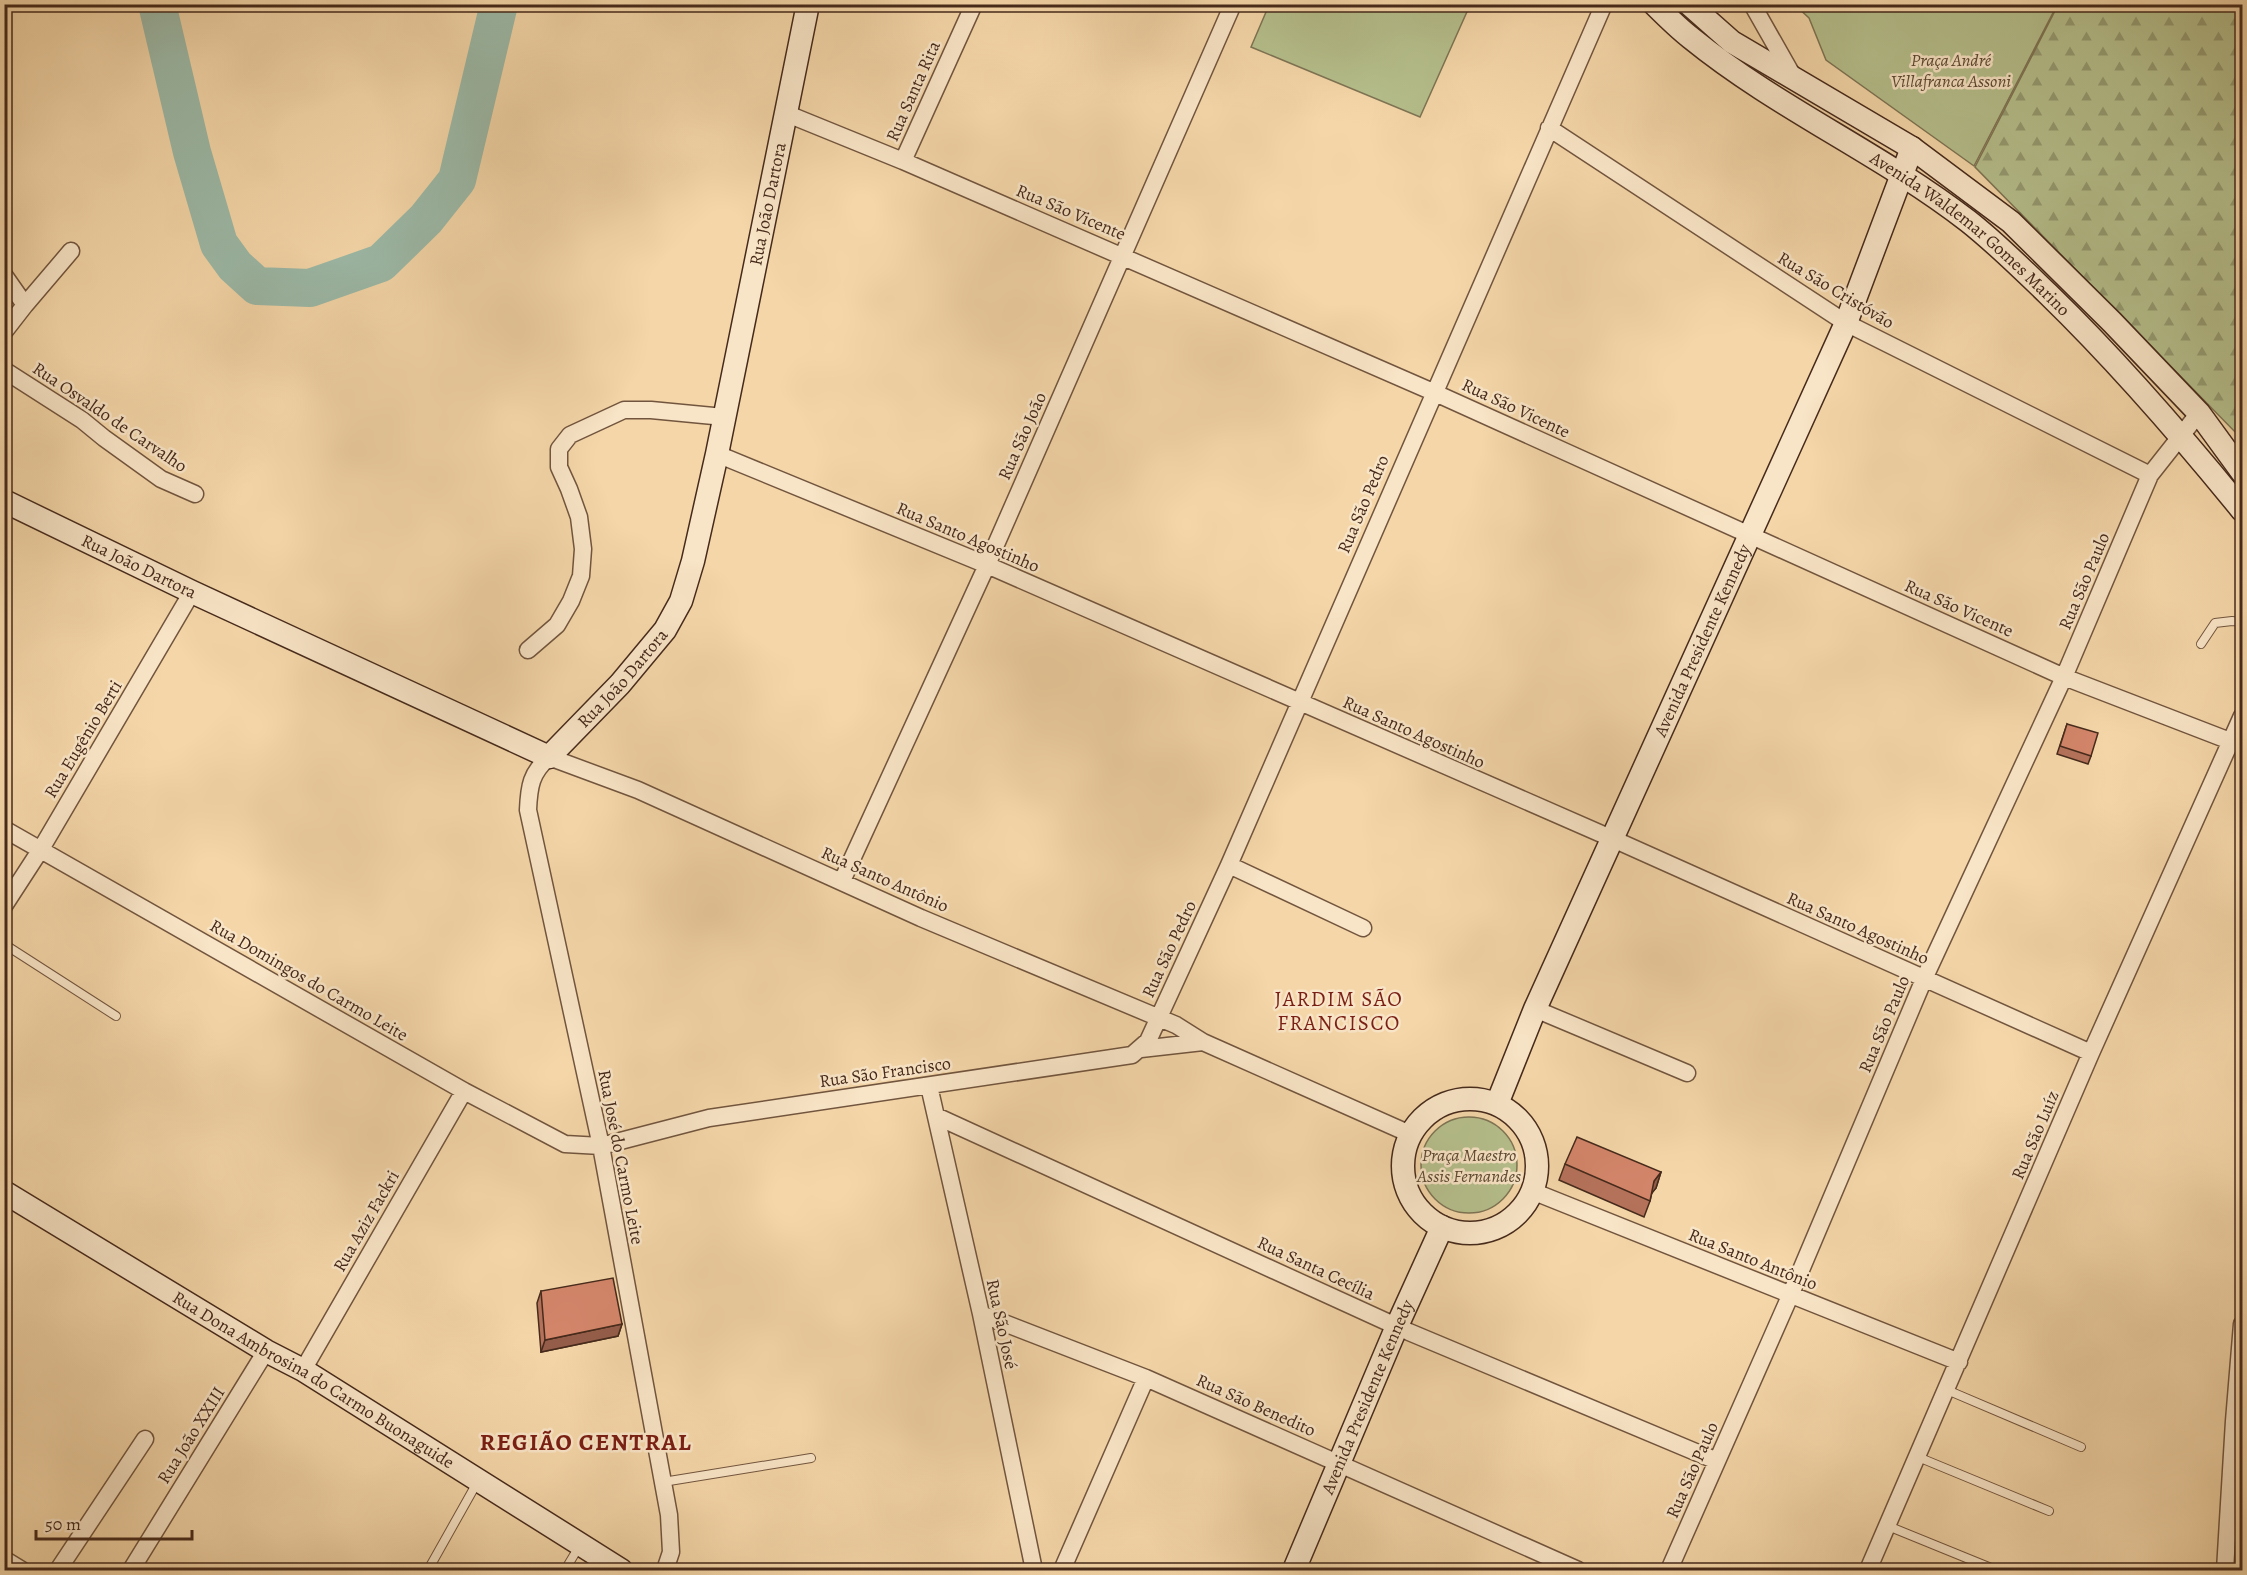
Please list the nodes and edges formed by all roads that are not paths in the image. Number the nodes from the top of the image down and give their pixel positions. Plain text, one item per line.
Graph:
1 (808, 4) edge
2 (974, 4) edge
3 (1233, 4) edge
4 (1604, 4) edge
5 (1654, 4) edge
6 (1689, 4) edge
7 (1752, 4) edge
8 (1794, 79) junction
9 (784, 113) junction
10 (1549, 128) junction
11 (1912, 148) junction
12 (903, 161) junction
13 (1903, 175) junction
14 (71, 251) dead end
15 (1123, 256) junction
16 (4, 275) edge
17 (25, 305) junction
18 (1845, 322) junction
19 (4, 332) edge
20 (4, 370) edge
21 (1433, 392) junction
22 (2199, 413) junction
23 (724, 417) junction
24 (2181, 436) junction
25 (717, 454) junction
26 (2242, 472) edge
27 (2150, 475) junction
28 (195, 494) dead end
29 (4, 501) edge
30 (2242, 510) edge
31 (1750, 536) junction
32 (987, 565) junction
33 (192, 592) junction
34 (2242, 622) edge
35 (2201, 644) dead end
36 (528, 650) dead end
37 (2064, 677) junction
38 (1299, 703) junction
39 (2242, 716) edge
40 (2230, 741) junction
41 (549, 757) junction
42 (4, 829) edge
43 (1612, 839) junction
44 (40, 849) junction
45 (1228, 865) junction
46 (842, 881) junction
47 (4, 906) edge
48 (1363, 928) dead end
49 (4, 944) edge
50 (1924, 979) junction
51 (1535, 1009) junction
52 (116, 1016) dead end
53 (1158, 1019) junction
54 (1203, 1042) junction
55 (1141, 1049) junction
56 (2091, 1053) junction
57 (1687, 1073) dead end
58 (929, 1086) junction
59 (464, 1091) junction
60 (1497, 1104) junction
61 (936, 1116) junction
62 (1410, 1134) junction
63 (601, 1146) junction
64 (1532, 1191) junction
65 (4, 1192) edge
66 (1442, 1227) junction
67 (1790, 1296) junction
68 (981, 1314) junction
69 (2242, 1324) edge
70 (1397, 1326) junction
71 (267, 1351) junction
72 (1959, 1362) junction
73 (303, 1370) junction
74 (1146, 1378) junction
75 (1947, 1390) junction
76 (145, 1439) dead end
77 (2081, 1447) dead end
78 (1918, 1457) junction
79 (811, 1458) dead end
80 (1717, 1461) junction
81 (1341, 1463) junction
82 (478, 1481) junction
83 (663, 1482) junction
84 (2049, 1511) dead end
85 (1888, 1526) junction
86 (580, 1545) junction
87 (58, 1570) edge
88 (130, 1570) edge
89 (428, 1570) edge
90 (565, 1570) edge
91 (621, 1570) edge
92 (665, 1570) edge
93 (1034, 1570) edge
94 (1062, 1570) edge
95 (1294, 1570) edge
96 (1578, 1570) edge
97 (1669, 1570) edge
98 (1868, 1570) edge
99 (1996, 1570) edge
100 (2225, 1570) edge

1 - 9 street, Rua João Dartora
2 - 12 street, Rua Santa Rita
3 - 15 street, Rua São João
4 - 10 street, Rua São Pedro
5 - 13 street, Avenida Waldemar Gomes Marino
6 - 8 street, Avenida Waldemar Gomes Marino
7 - 8 street
8 - 11 street, Avenida Waldemar Gomes Marino
9 - 12 street, Rua São Vicente
9 - 23 street, Rua João Dartora
10 - 18 street, Rua São Cristóvão
10 - 21 street, Rua São Pedro
11 - 13 street, Avenida Presidente Kennedy
11 - 22 street, Avenida Waldemar Gomes Marino
12 - 15 street, Rua São Vicente
13 - 18 street, Avenida Presidente Kennedy
13 - 24 street, Avenida Waldemar Gomes Marino
14 - 17 street
15 - 21 street, Rua São Vicente
15 - 32 street, Rua São João
16 - 17 street
17 - 19 street
18 - 27 street, Rua São Cristóvão
18 - 31 street, Avenida Presidente Kennedy
20 - 28 street, Rua Osvaldo de Carvalho
21 - 31 street, Rua São Vicente
21 - 38 street, Rua São Pedro
22 - 24 street, Rua São Paulo
22 - 26 street, Avenida Waldemar Gomes Marino
23 - 25 street, Rua João Dartora
23 - 36 street
24 - 27 street, Rua São Paulo
24 - 30 street, Avenida Waldemar Gomes Marino
25 - 32 street, Rua Santo Agostinho
25 - 41 street, Rua João Dartora
27 - 37 street, Rua São Paulo
29 - 33 street, Rua João Dartora
31 - 37 street, Rua São Vicente
31 - 43 street, Avenida Presidente Kennedy
32 - 38 street, Rua Santo Agostinho
32 - 46 street, Rua São João
33 - 41 street, Rua João Dartora
33 - 44 street, Rua Eugênio Berti
34 - 35 lane
37 - 40 street, Rua São Vicente
37 - 50 street, Rua São Paulo
38 - 43 street, Rua Santo Agostinho
38 - 45 street, Rua São Pedro
39 - 40 street, Rua São Luíz
40 - 56 street, Rua São Luíz
41 - 46 street, Rua Santo Antônio
41 - 63 street, Rua José do Carmo Leite
42 - 44 street, Rua Domingos do Carmo Leite
43 - 50 street, Rua Santo Agostinho
43 - 51 street, Avenida Presidente Kennedy
44 - 47 street, Rua Eugênio Berti
44 - 59 street, Rua Domingos do Carmo Leite
45 - 48 street
45 - 53 street, Rua São Pedro
46 - 53 street, Rua Santo Antônio
49 - 52 lane
50 - 56 street, Rua Santo Agostinho
50 - 67 street, Rua São Paulo
51 - 57 street
51 - 60 street, Avenida Presidente Kennedy
53 - 54 street, Rua Santo Antônio
53 - 55 street
54 - 55 street
54 - 62 street, Rua Santo Antônio
55 - 58 street, Rua São Francisco
56 - 72 street, Rua São Luíz
58 - 61 street, Rua São José
58 - 63 street, Rua São Francisco
59 - 63 street, Rua Domingos do Carmo Leite
59 - 73 street, Rua Aziz Fackri
60 - 62 street
60 - 64 street
61 - 68 street, Rua São José
61 - 70 street, Rua Santa Cecília
62 - 66 street
63 - 83 street, Rua José do Carmo Leite
64 - 66 street
64 - 67 street, Rua Santo Antônio
65 - 71 street, Rua Dona Ambrosina do Carmo Buonaguide
66 - 70 street, Avenida Presidente Kennedy
67 - 72 street, Rua Santo Antônio
67 - 80 street, Rua São Paulo
68 - 74 street, Rua São Benedito
68 - 93 street, Rua São José
69 - 100 street
70 - 80 street, Rua Santa Cecília
70 - 81 street, Avenida Presidente Kennedy
71 - 73 street, Rua Dona Ambrosina do Carmo Buonaguide
71 - 88 street, Rua João XXIII
72 - 75 street, Rua São Luíz
73 - 82 street, Rua Dona Ambrosina do Carmo Buonaguide
74 - 81 street, Rua São Benedito
74 - 94 street
75 - 77 lane
75 - 78 street, Rua São Luíz
76 - 87 street
78 - 84 lane
78 - 85 street, Rua São Luíz
79 - 83 lane
80 - 97 street, Rua São Paulo
81 - 95 street, Avenida Presidente Kennedy
81 - 96 street, Rua São Benedito
82 - 86 street, Rua Dona Ambrosina do Carmo Buonaguide
82 - 89 lane
83 - 92 street, Rua José do Carmo Leite
85 - 98 street, Rua São Luíz
85 - 99 lane
86 - 90 lane
86 - 91 street, Rua Dona Ambrosina do Carmo Buonaguide

